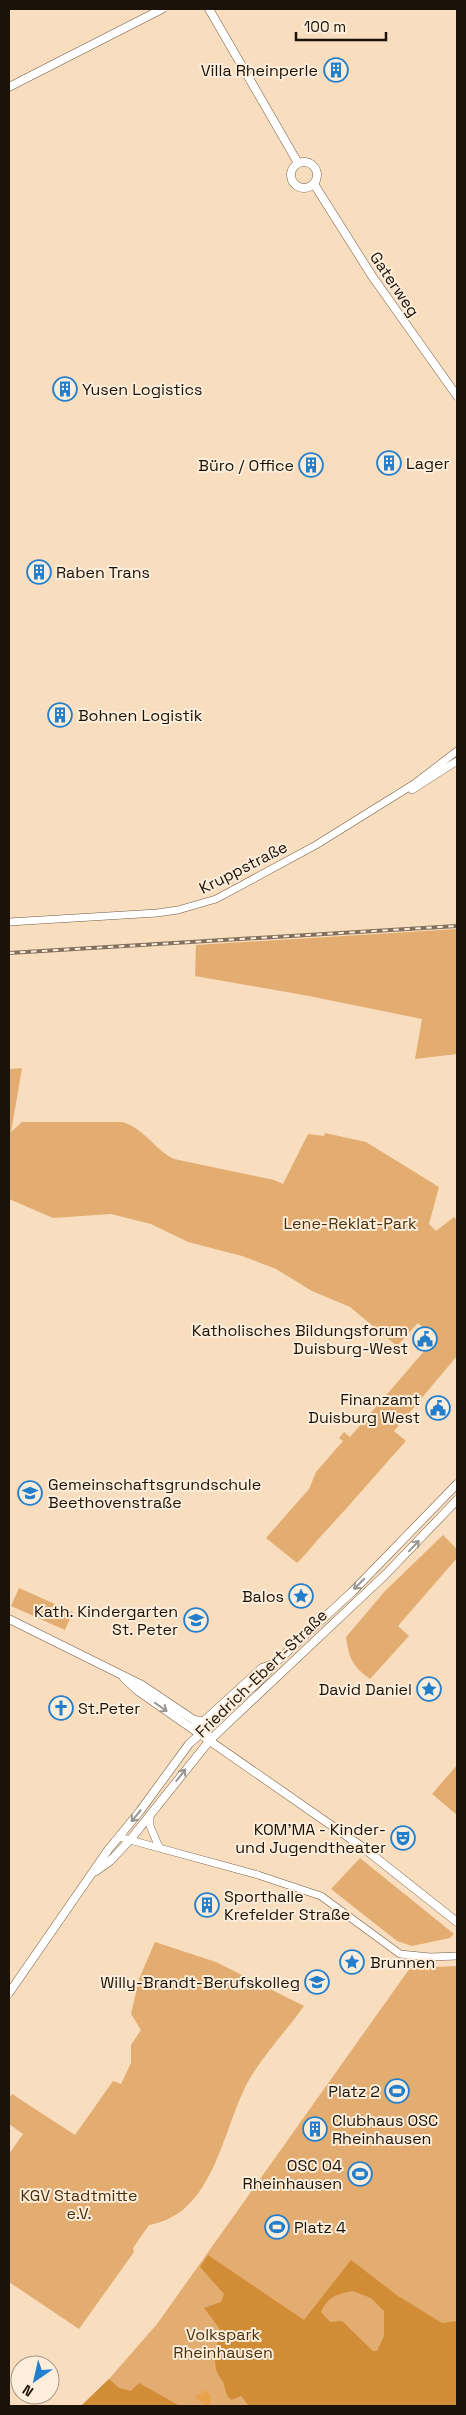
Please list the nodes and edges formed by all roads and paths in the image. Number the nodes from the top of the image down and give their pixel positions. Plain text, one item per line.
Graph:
1 (162, 9) edge
2 (208, 9) edge
3 (9, 88) edge
4 (298, 163) junction
5 (314, 184) junction
6 (457, 396) edge
7 (455, 760) edge
8 (9, 922) edge
9 (457, 1484) edge
10 (457, 1500) edge
11 (9, 1619) edge
12 (275, 1663) junction
13 (124, 1678) junction
14 (194, 1720) junction
15 (202, 1732) junction
16 (210, 1740) junction
17 (150, 1815) junction
18 (119, 1837) junction
19 (130, 1840) junction
20 (159, 1847) junction
21 (92, 1874) junction
22 (457, 1922) edge
23 (457, 1956) edge
24 (9, 1993) edge

1 - 3 main road
2 - 4 main road
4 - 5 main road
4 - 5 main road
5 - 6 main road, Gaterweg
7 - 8 street, Kruppstraße
9 -> 12 main road, Friedrich-Ebert-Straße
16 -> 10 main road, Friedrich-Ebert-Straße
11 - 13 main road
12 - 14 main road, Friedrich-Ebert-Straße
12 - 15 main road, Friedrich-Ebert-Straße
13 - 14 main road
13 -> 15 main road
14 - 15 main road
15 - 16 main road
15 -> 18 main road, Friedrich-Ebert-Straße
17 -> 16 main road, Friedrich-Ebert-Straße
16 - 22 main road
17 - 19 main road, Friedrich-Ebert-Straße
17 - 20 street
18 - 19 street
18 - 21 main road, Friedrich-Ebert-Straße
19 - 20 street
19 - 21 main road, Friedrich-Ebert-Straße
20 - 23 street
21 - 24 main road, Friedrich-Ebert-Straße

